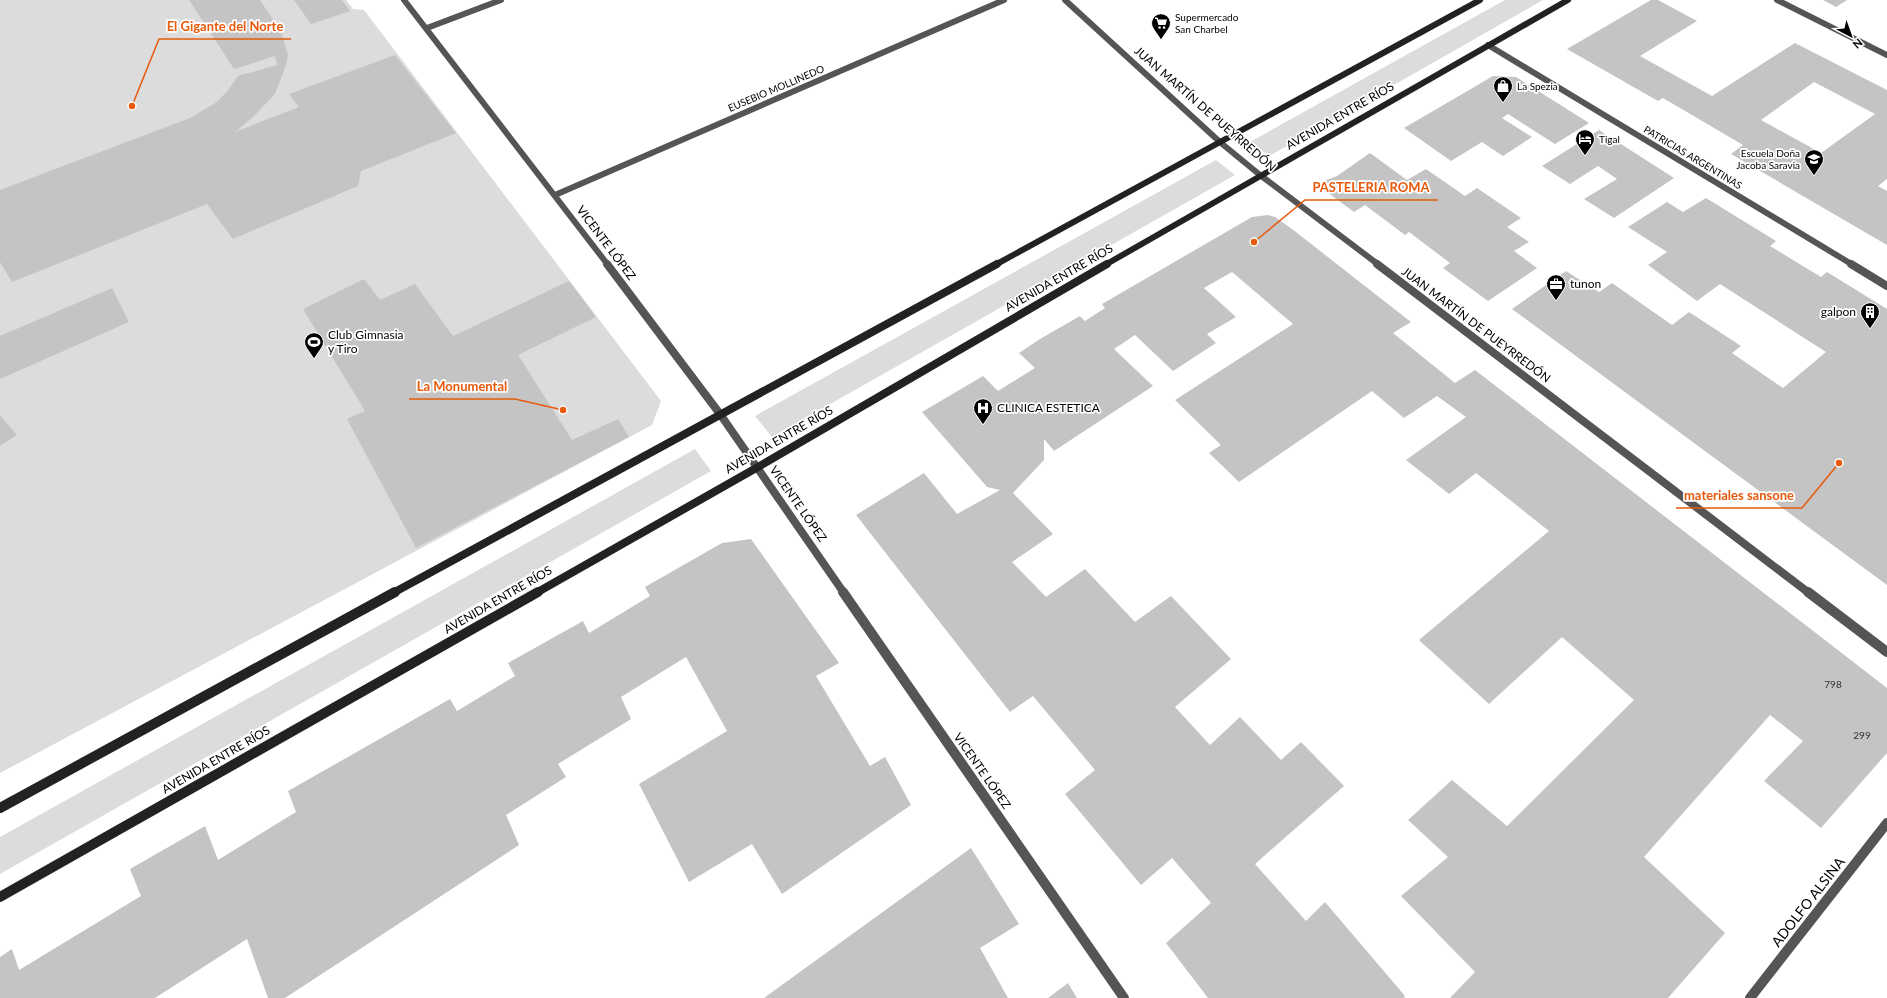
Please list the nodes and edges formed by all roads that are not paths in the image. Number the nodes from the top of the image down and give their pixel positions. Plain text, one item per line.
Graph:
1 (404, 0) edge
2 (501, 0) edge
3 (1004, 0) edge
4 (1065, 0) edge
5 (1480, 0) edge
6 (1568, 0) edge
7 (1777, 0) edge
8 (427, 28) junction
9 (1488, 45) junction
10 (1887, 55) edge
11 (1221, 143) junction
12 (1260, 175) junction
13 (555, 195) junction
14 (1887, 286) edge
15 (720, 414) junction
16 (758, 467) junction
17 (1887, 652) edge
18 (0, 808) edge
19 (1887, 823) edge
20 (0, 897) edge
21 (1124, 998) edge
22 (1750, 998) edge

1 - 8 street, VICENTE LÓPEZ
2 - 8 street
3 - 13 street, EUSEBIO MOLLINEDO
4 - 11 street, JUAN MARTÍN DE PUEYRREDÓN
5 - 11 main road
6 - 9 main road, AVENIDA ENTRE RÍOS
7 - 10 street
8 - 13 street, VICENTE LÓPEZ
9 - 12 main road, AVENIDA ENTRE RÍOS
9 - 14 street, PATRICIAS ARGENTINAS
11 - 12 street, JUAN MARTÍN DE PUEYRREDÓN
11 - 15 main road
12 - 16 main road, AVENIDA ENTRE RÍOS
12 - 17 street, JUAN MARTÍN DE PUEYRREDÓN
13 - 15 street, VICENTE LÓPEZ
15 - 16 street, VICENTE LÓPEZ
15 - 18 main road
16 - 20 main road, AVENIDA ENTRE RÍOS
16 - 21 street, VICENTE LÓPEZ
19 - 22 street, ADOLFO ALSINA

